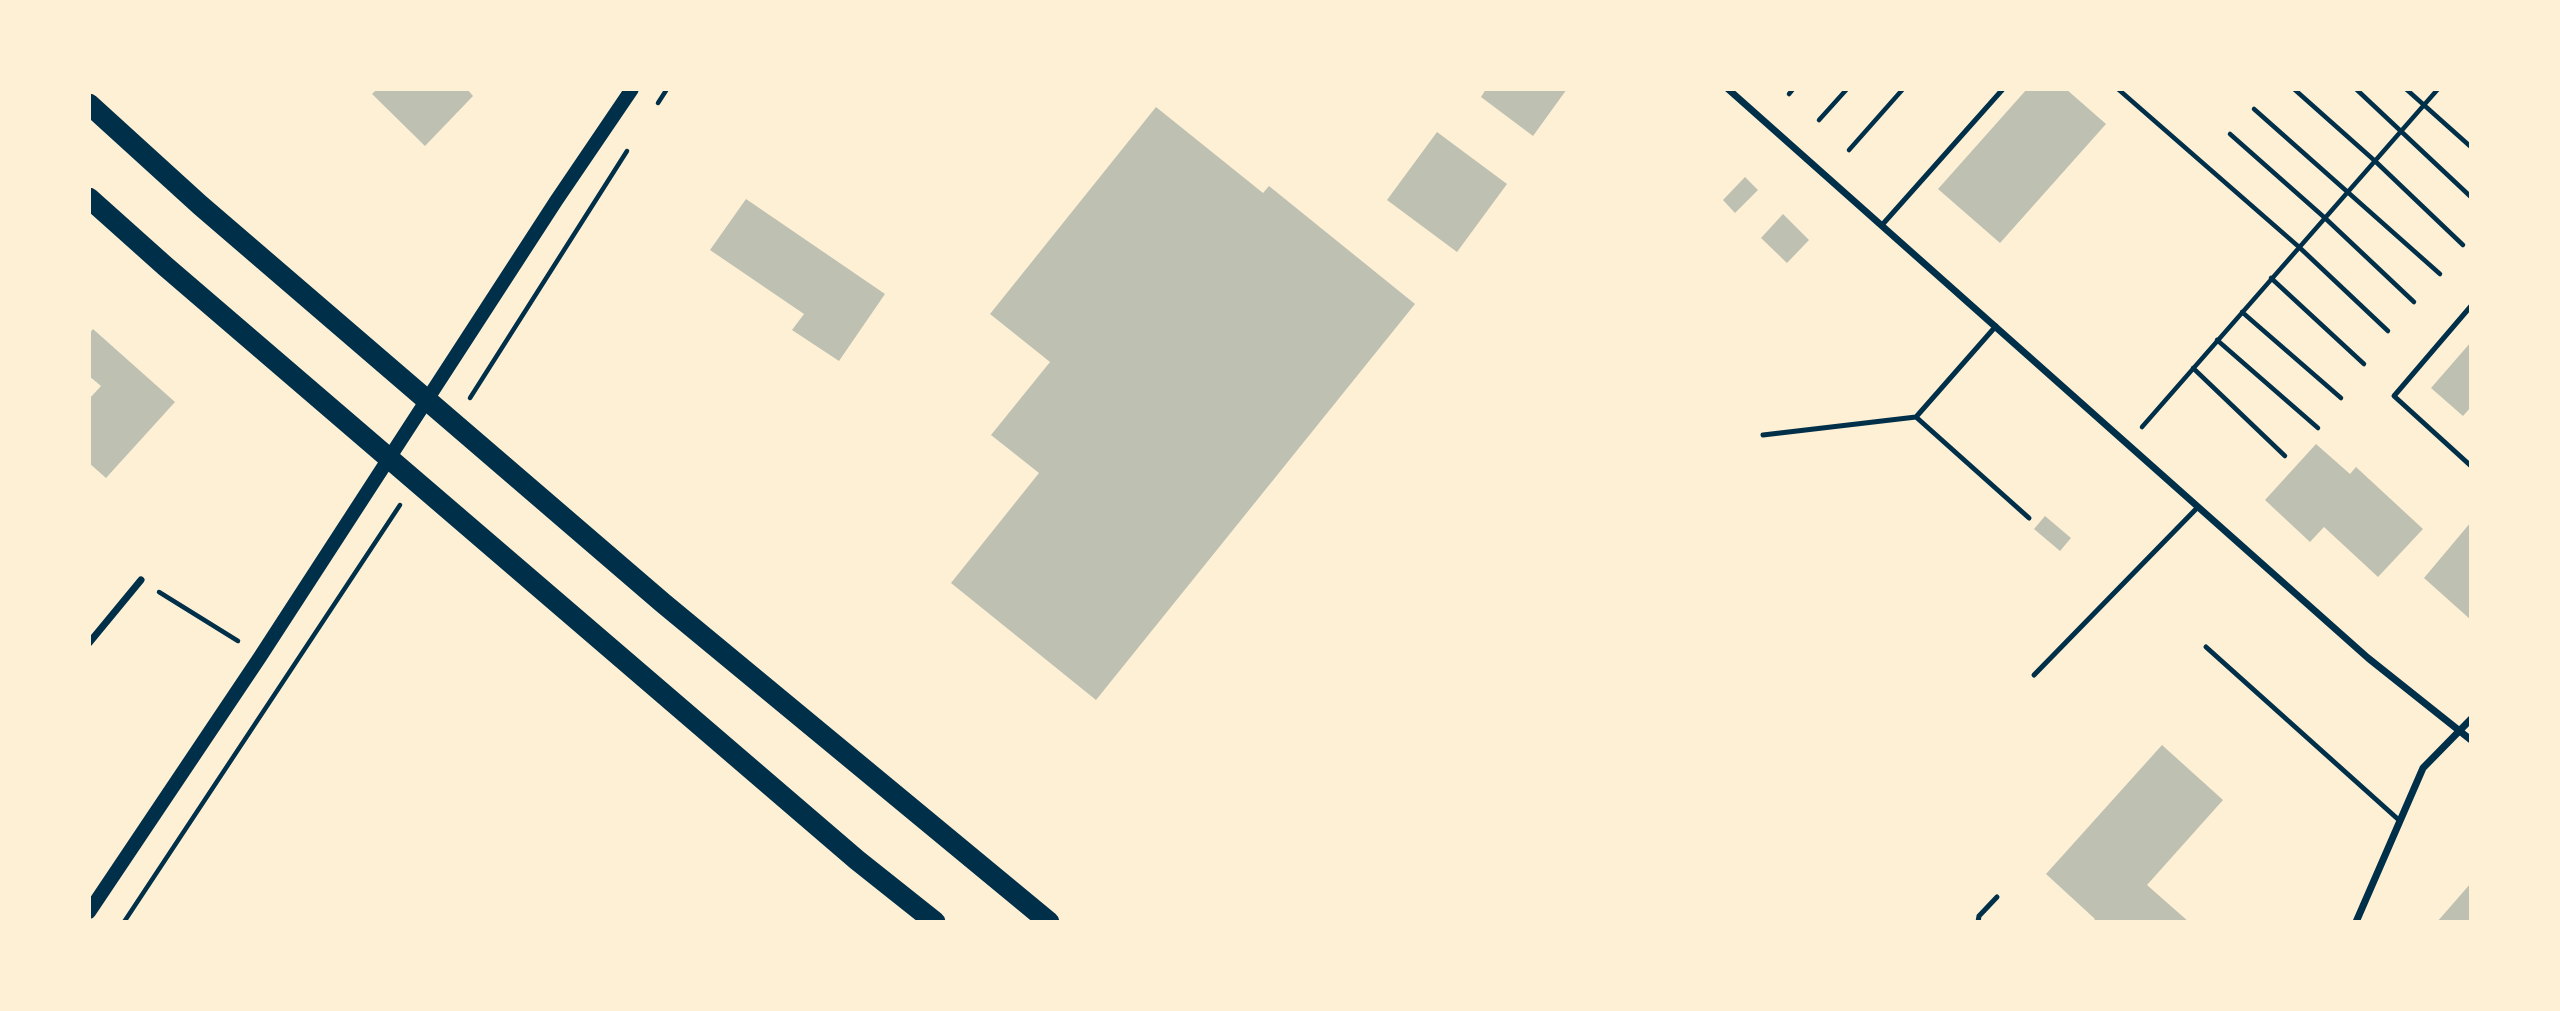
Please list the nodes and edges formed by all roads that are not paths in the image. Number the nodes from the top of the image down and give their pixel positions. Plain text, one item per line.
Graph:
1 (632, 89) edge
2 (1728, 89) edge
3 (2003, 89) edge
4 (89, 104) edge
5 (89, 198) edge
6 (1882, 225) junction
7 (2471, 306) edge
8 (1996, 326) junction
9 (1916, 417) junction
10 (1763, 435) dead end
11 (2471, 466) edge
12 (2199, 507) junction
13 (2029, 518) dead end
14 (141, 580) road end
15 (89, 643) edge
16 (2206, 647) dead end
17 (2034, 675) dead end
18 (2471, 719) edge
19 (2460, 730) junction
20 (2471, 740) edge
21 (2400, 821) junction
22 (1997, 897) dead end
23 (89, 912) edge
24 (935, 922) edge
25 (1049, 922) edge
26 (1978, 922) edge
27 (2356, 922) edge

1 - 23 main road
2 - 6 street
3 - 6 lane
4 - 25 highway
5 - 24 highway
6 - 8 street
7 - 11 lane
8 - 9 lane
8 - 12 street
9 - 10 lane
9 - 13 lane
12 - 17 lane
12 - 19 street
14 - 15 street
16 - 21 lane
18 - 19 street
19 - 20 street
19 - 21 street
21 - 27 street
22 - 26 lane

